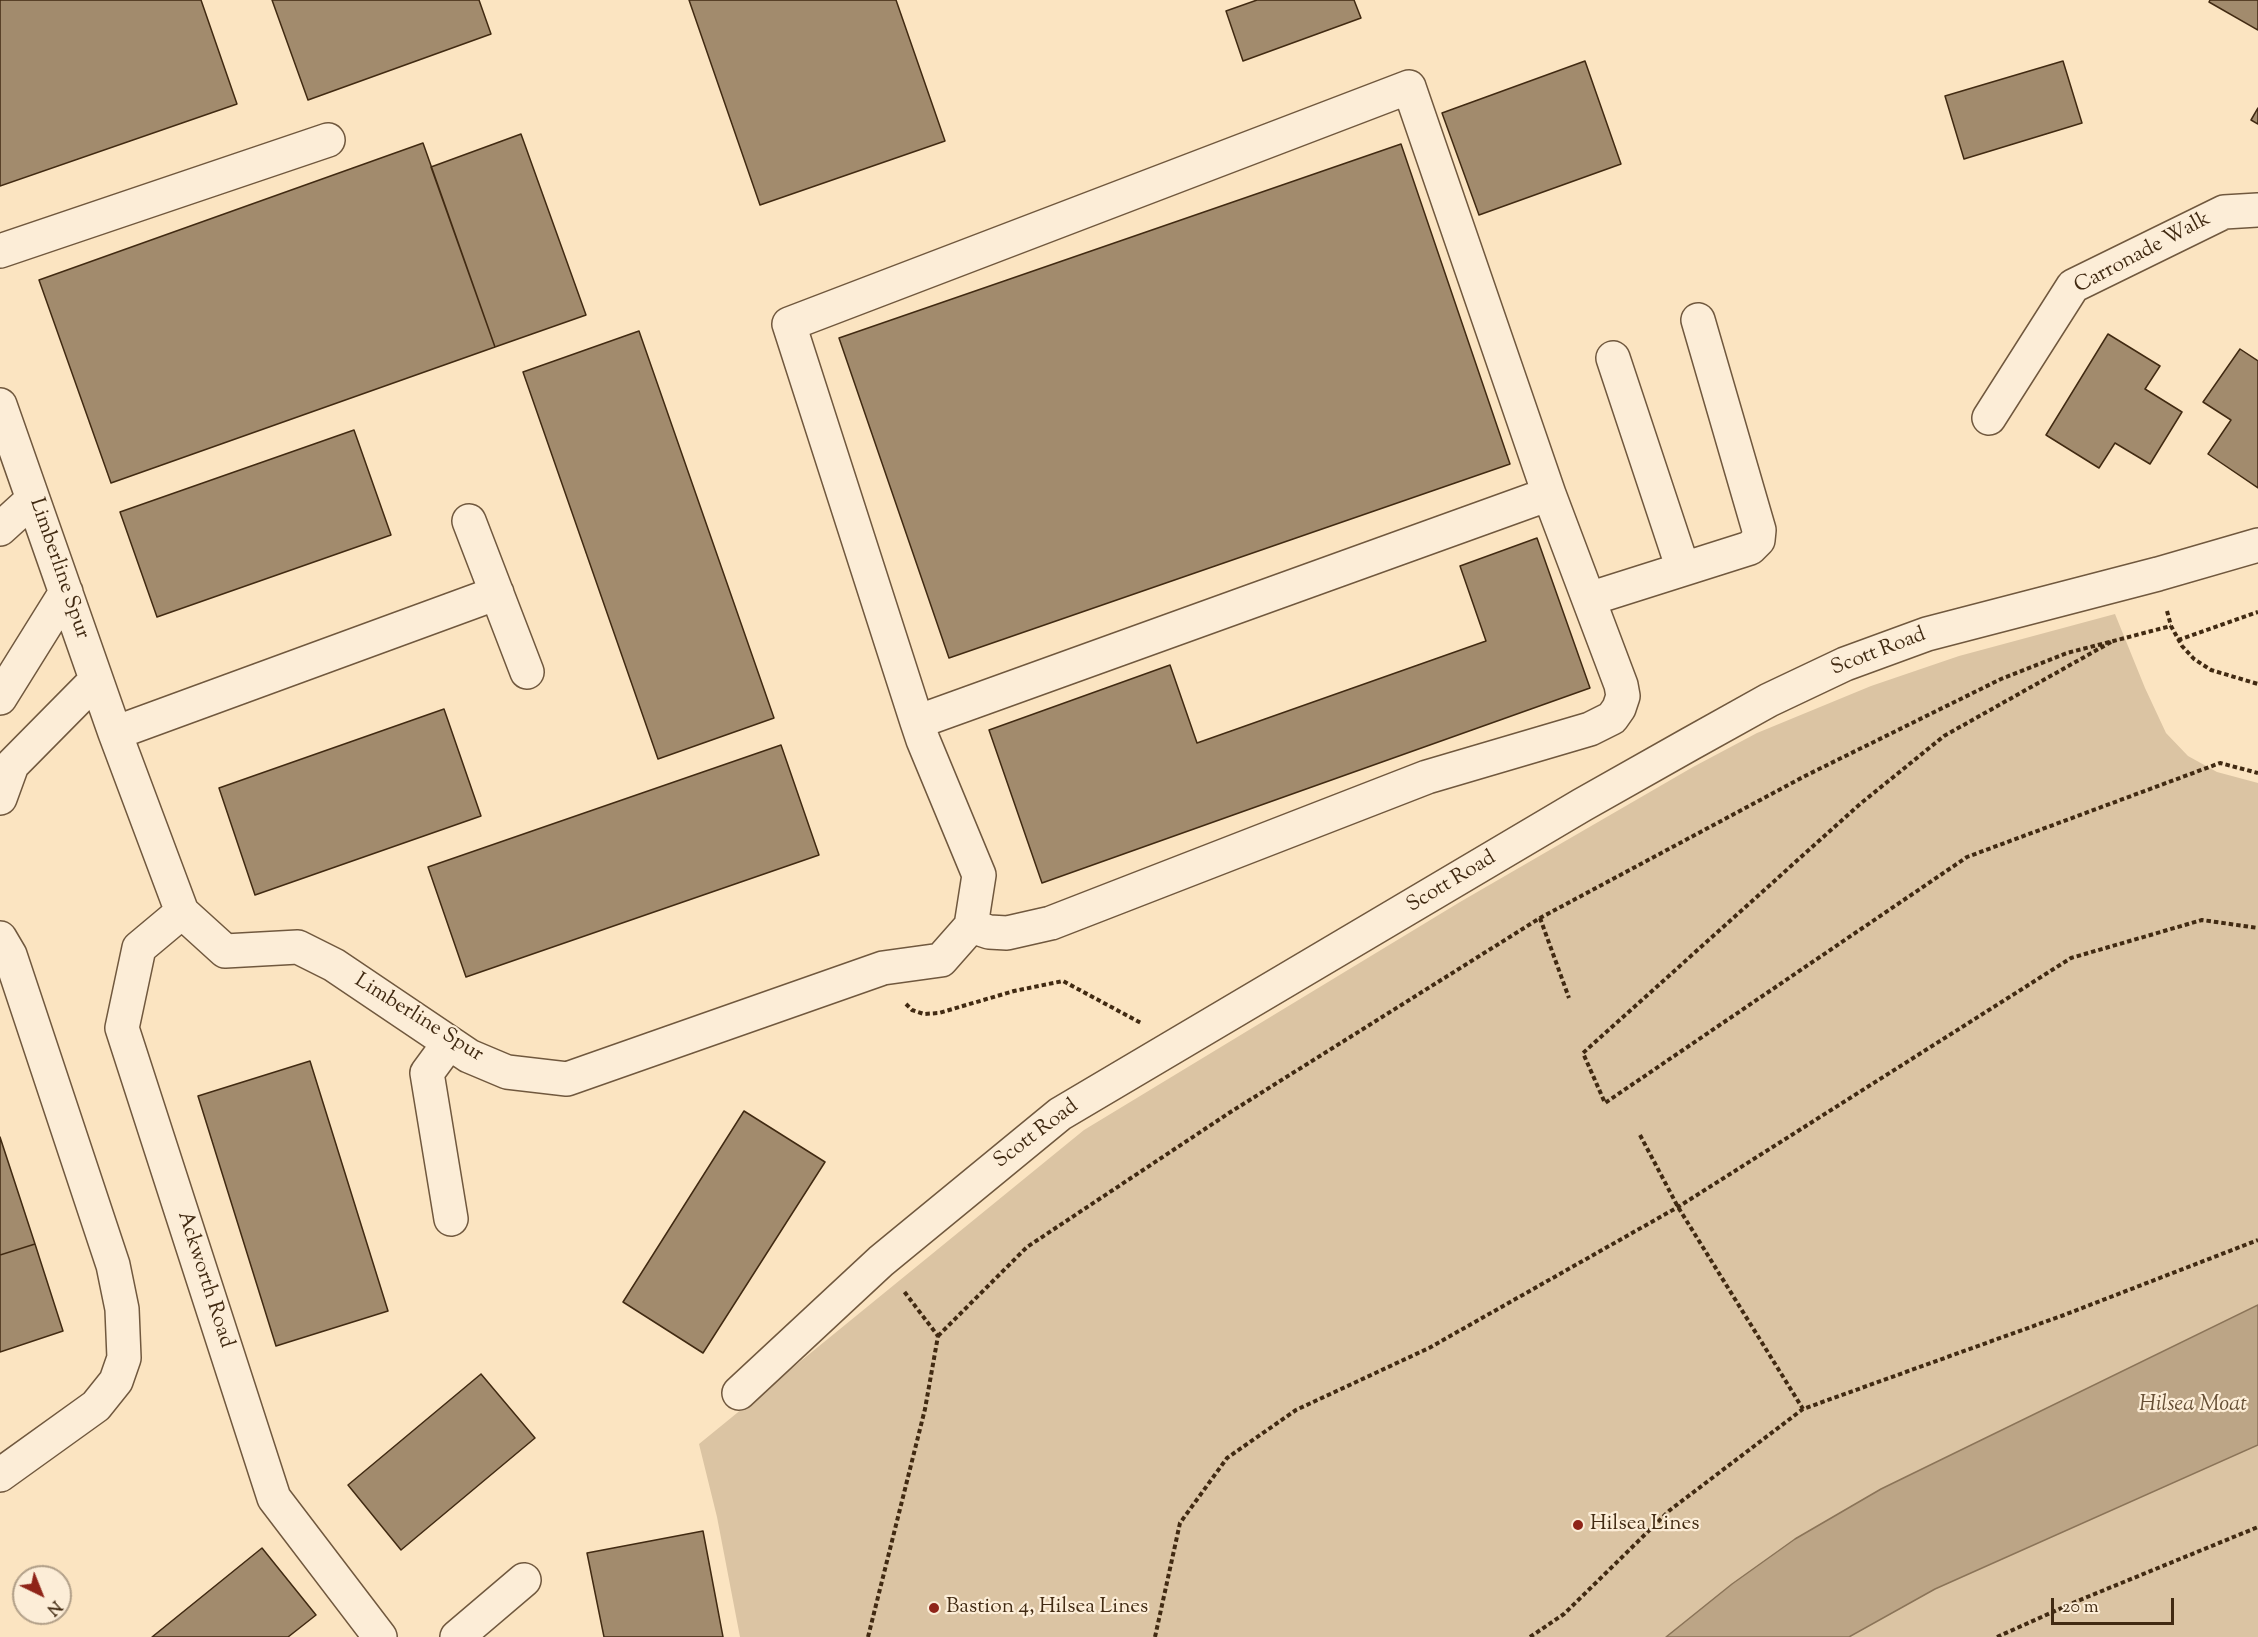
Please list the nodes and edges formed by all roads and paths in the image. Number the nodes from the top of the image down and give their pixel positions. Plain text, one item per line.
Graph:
1 (328, 140) dead end
2 (2258, 210) edge
3 (0, 251) edge
4 (1698, 320) dead end
5 (1613, 358) dead end
6 (0, 405) edge
7 (1989, 418) dead end
8 (1549, 494) junction
9 (33, 499) junction
10 (469, 520) dead end
11 (0, 529) edge
12 (2258, 545) edge
13 (1683, 569) junction
14 (2158, 574) junction
15 (66, 592) junction
16 (497, 593) junction
17 (1589, 600) junction
18 (2258, 612) edge
19 (2171, 626) junction
20 (2178, 640) junction
21 (2111, 642) junction
22 (527, 672) dead end
23 (96, 680) junction
24 (2258, 684) edge
25 (0, 698) edge
26 (917, 722) junction
27 (115, 733) junction
28 (2258, 773) edge
29 (0, 798) edge
30 (182, 912) junction
31 (1540, 918) junction
32 (971, 926) junction
33 (2258, 928) edge
34 (0, 938) edge
35 (883, 969) junction
36 (1569, 998) dead end
37 (449, 1042) junction
38 (1167, 1052) junction
39 (1640, 1135) dead end
40 (1678, 1207) junction
41 (451, 1219) dead end
42 (2258, 1240) edge
43 (881, 1261) junction
44 (938, 1336) junction
45 (739, 1393) dead end
46 (1803, 1408) junction
47 (0, 1475) edge
48 (2258, 1527) edge
49 (524, 1580) dead end
50 (380, 1637) edge
51 (457, 1637) edge
52 (868, 1637) edge
53 (1155, 1637) edge
54 (1530, 1637) edge
55 (1997, 1637) edge

1 - 3 street
2 - 7 street, Carronade Walk
4 - 13 street
5 - 13 street
6 - 9 street, Limberline Spur
8 - 17 street
8 - 26 street
8 - 26 street
9 - 11 street
9 - 15 street, Limberline Spur
10 - 16 street
12 - 14 street, Scott Road
13 - 17 street
14 - 19 path
14 - 38 street, Scott Road
15 - 23 street, Limberline Spur
15 - 25 street
16 - 22 street
16 - 27 street
17 - 32 street
18 - 20 path
19 - 20 path
19 - 21 path
20 - 24 path
21 - 28 path
21 - 31 path
23 - 27 street, Limberline Spur
23 - 29 street
26 - 32 street
27 - 30 street, Limberline Spur
30 - 37 street, Limberline Spur
30 - 50 street, Ackworth Road
31 - 36 path
31 - 44 path
32 - 35 street, Limberline Spur
33 - 40 path
34 - 47 street
35 - 37 street, Limberline Spur
35 - 38 path
37 - 41 street
38 - 43 street, Scott Road
39 - 40 path
40 - 46 path
40 - 53 path
42 - 46 path
43 - 44 path
43 - 45 street, Scott Road
44 - 52 path
46 - 54 path
48 - 55 path
49 - 51 street

